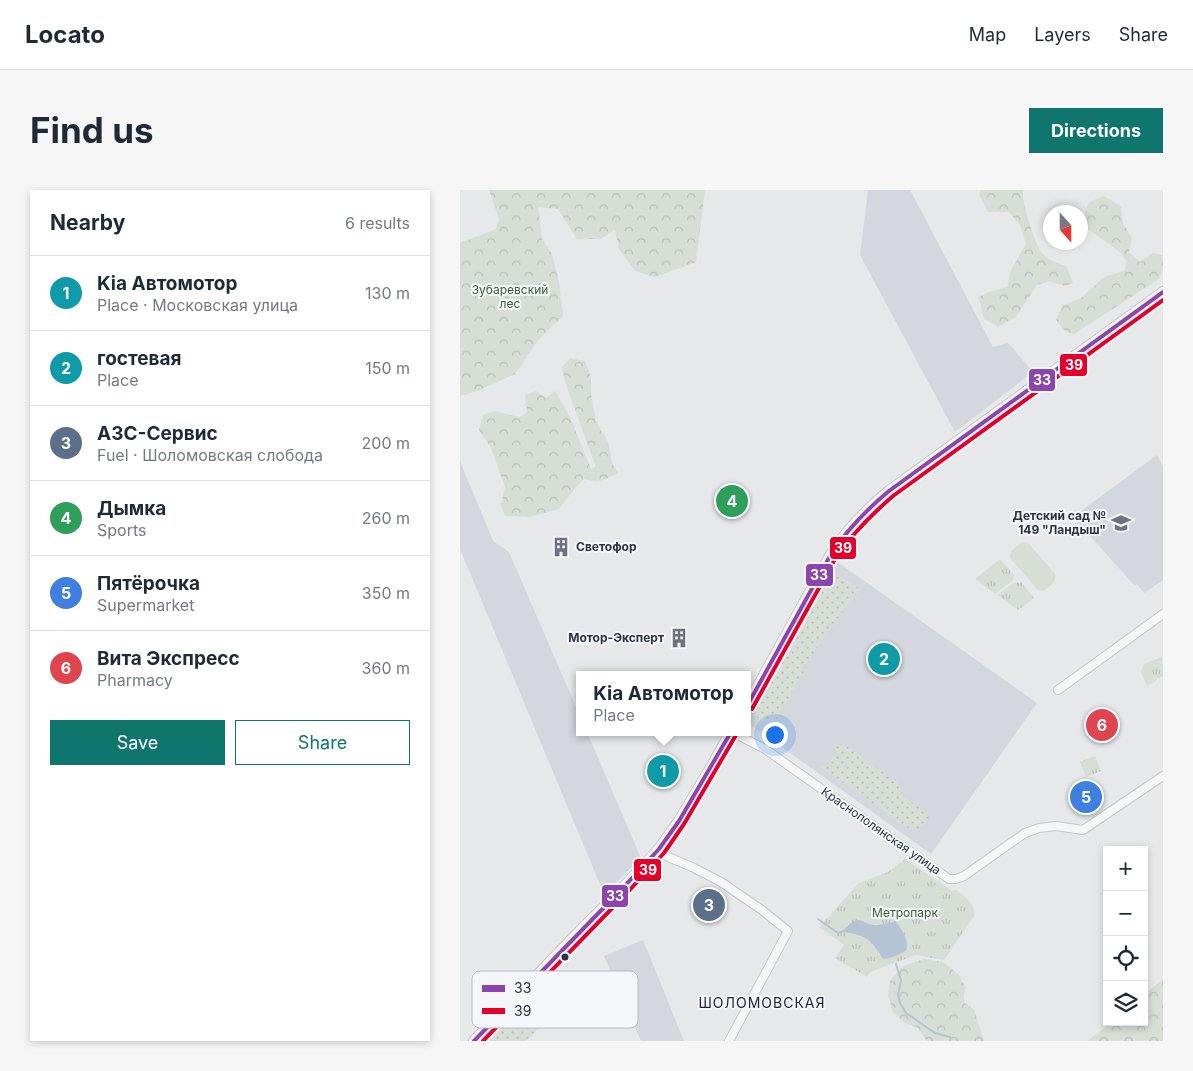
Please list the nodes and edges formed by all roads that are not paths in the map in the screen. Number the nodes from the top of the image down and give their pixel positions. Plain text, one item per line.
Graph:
1 (1163, 292) edge
2 (1163, 614) edge
3 (1058, 690) dead end
4 (751, 699) edge
5 (730, 736) edge
6 (740, 736) edge
7 (1163, 776) edge
8 (659, 849) junction
9 (541, 971) edge
10 (486, 1028) edge
11 (474, 1041) edge
12 (729, 1041) edge

1 - 4 main road
2 - 3 street
5 - 8 main road
6 - 7 street, Краснополянская улица
8 - 9 main road
8 - 12 street
10 - 11 main road

